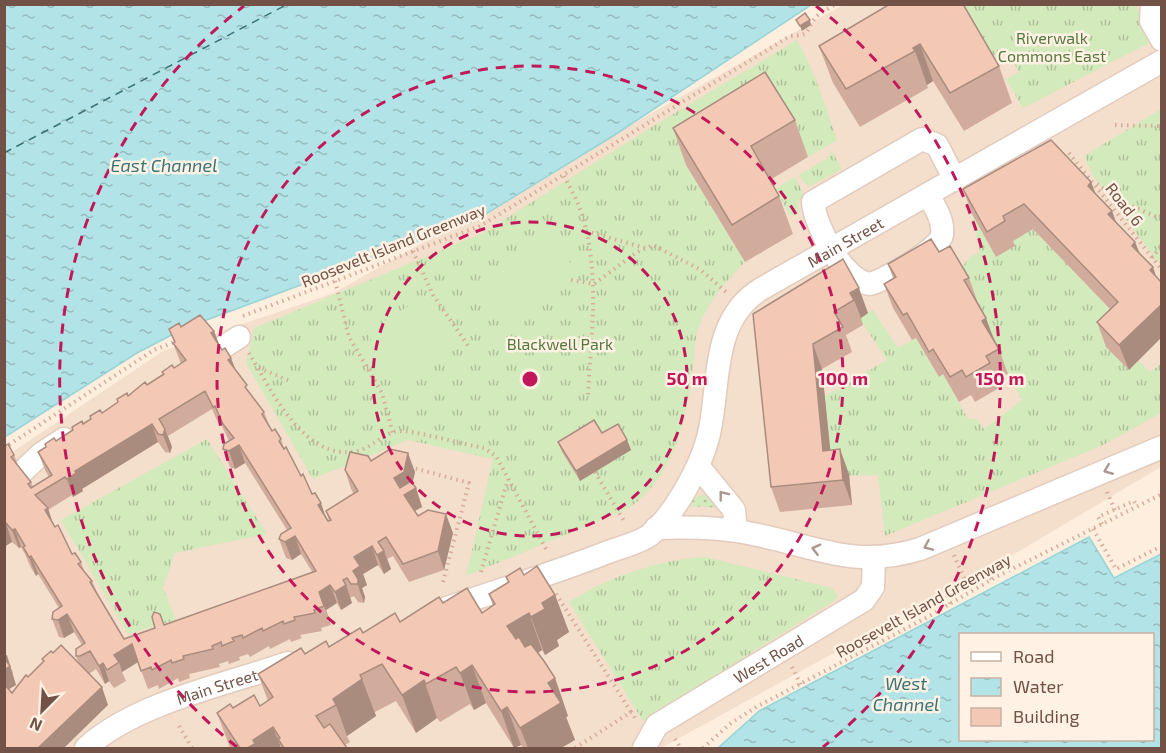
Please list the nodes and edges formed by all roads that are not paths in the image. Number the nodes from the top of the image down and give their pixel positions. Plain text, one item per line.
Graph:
1 (1152, 4) edge
2 (1161, 40) edge
3 (1161, 61) edge
4 (956, 180) junction
5 (928, 195) junction
6 (832, 249) junction
7 (235, 329) road end
8 (220, 349) edge
9 (80, 429) edge
10 (1161, 447) edge
11 (698, 465) junction
12 (21, 473) edge
13 (657, 528) junction
14 (736, 530) junction
15 (874, 558) junction
16 (425, 615) edge
17 (308, 657) edge
18 (646, 744) edge
19 (86, 748) edge

1 - 2 street
3 - 4 street, Main Street
4 - 5 street, Main Street
4 - 6 street
5 - 6 street, Main Street
5 - 6 street
6 - 11 street, Main Street
7 - 8 street
9 - 12 street
10 -> 15 street
11 - 13 street, Main Street
14 -> 11 street
13 - 14 street
13 - 16 street, Main Street
15 -> 14 street
15 - 18 street, West Road
17 - 19 street, Main Street

